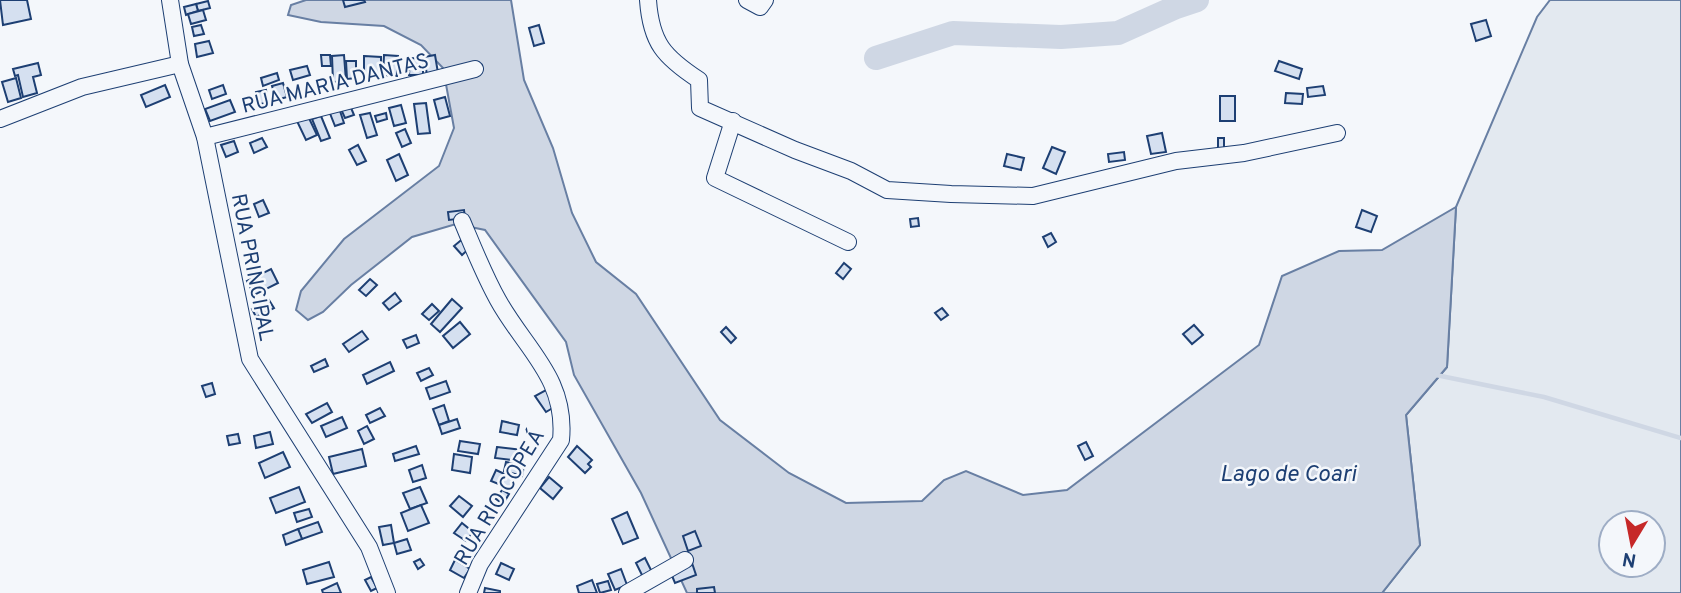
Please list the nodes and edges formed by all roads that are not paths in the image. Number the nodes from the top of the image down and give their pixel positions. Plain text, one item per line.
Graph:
1 (170, 0) edge
2 (648, 0) edge
3 (747, 0) edge
4 (765, 0) edge
5 (180, 64) junction
6 (475, 69) dead end
7 (0, 120) edge
8 (733, 121) junction
9 (1337, 134) dead end
10 (205, 137) junction
11 (461, 221) dead end
12 (848, 242) dead end
13 (685, 560) dead end
14 (387, 593) edge
15 (468, 593) edge
16 (627, 593) edge

1 - 5 street, RUA PRINCIPAL
2 - 8 street
3 - 4 street
5 - 7 street
5 - 10 street, RUA PRINCIPAL
6 - 10 street, RUA MARIA DANTAS
8 - 9 street
8 - 12 street
10 - 14 street, RUA PRINCIPAL
11 - 15 street, RUA RIO COPEÁ
13 - 16 street

